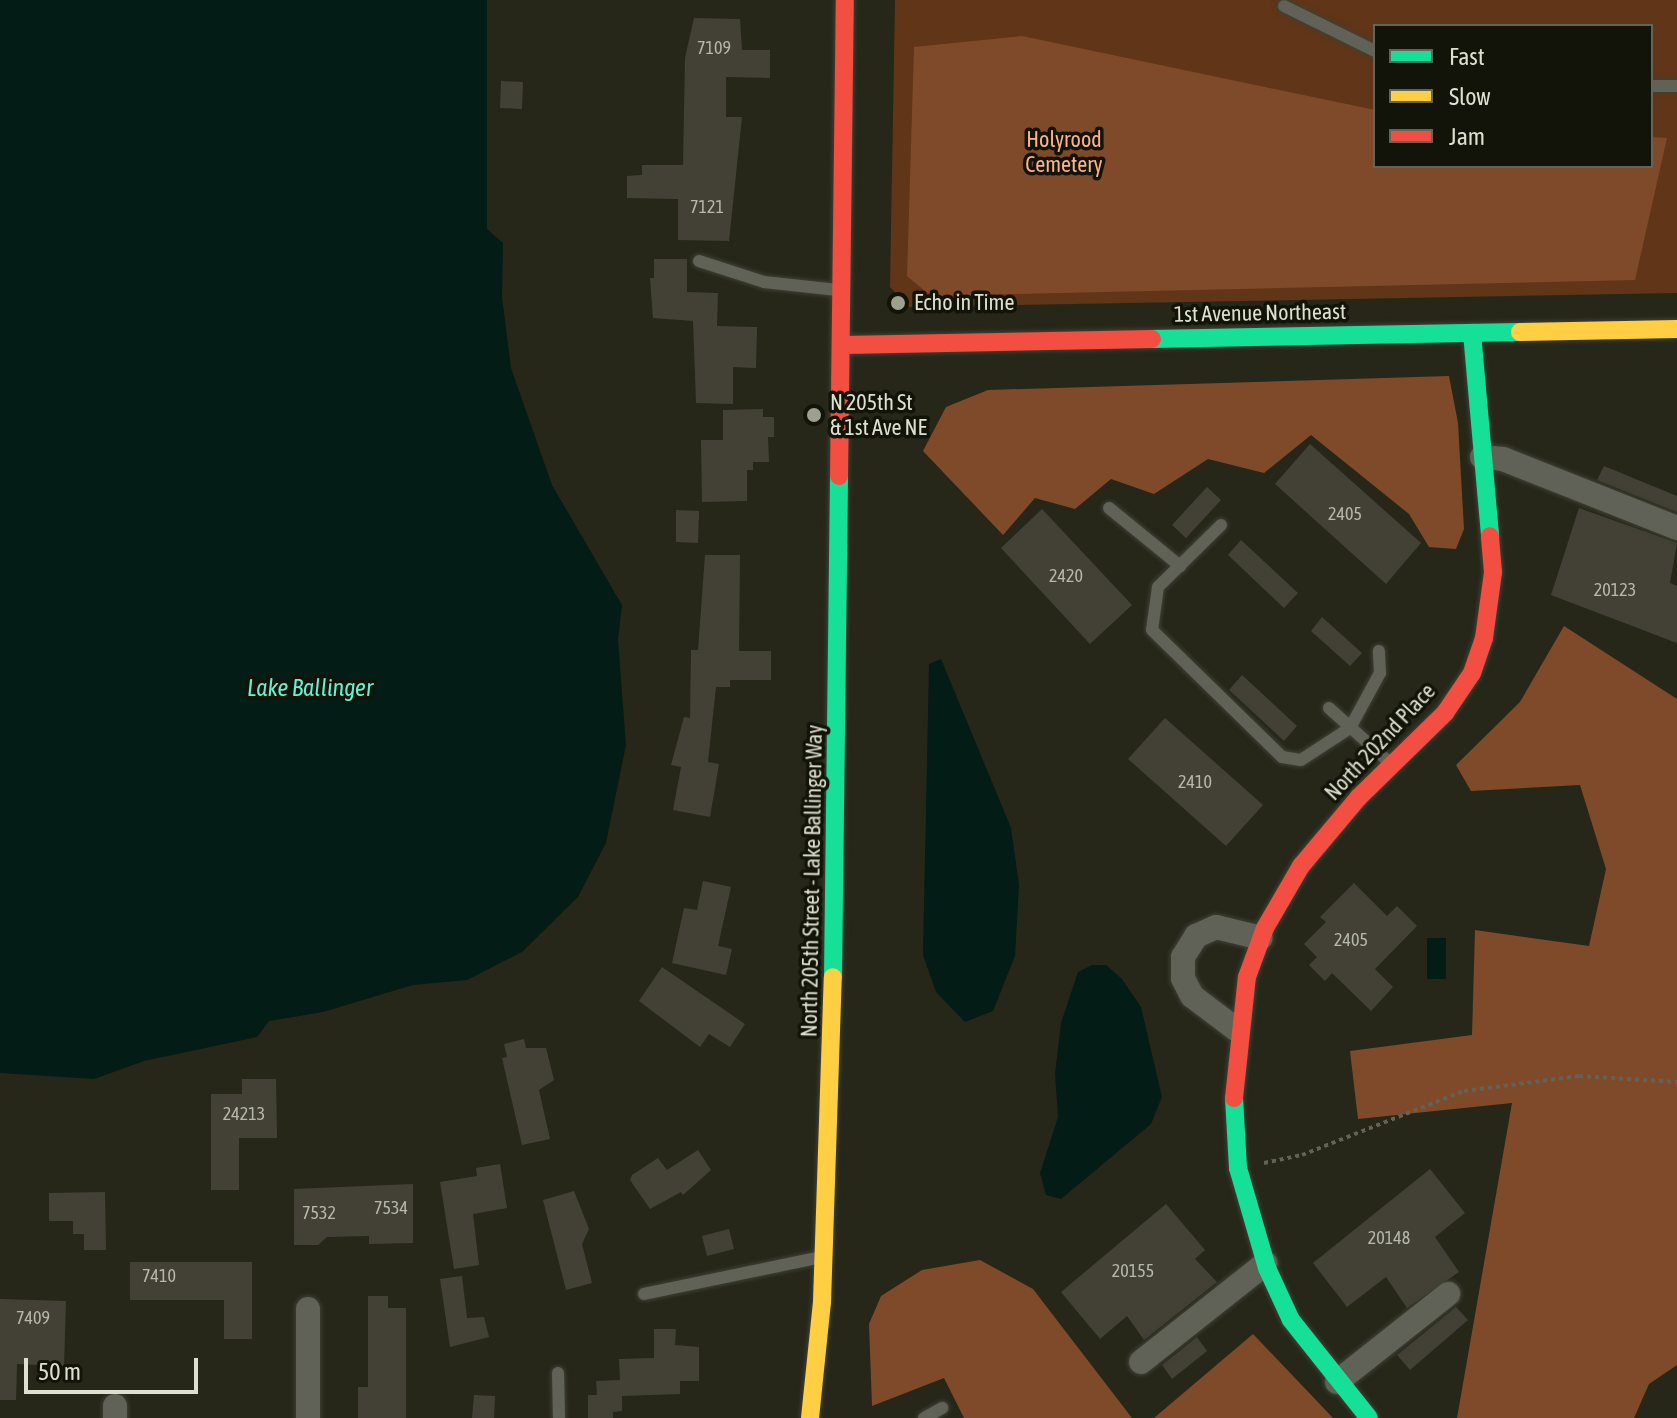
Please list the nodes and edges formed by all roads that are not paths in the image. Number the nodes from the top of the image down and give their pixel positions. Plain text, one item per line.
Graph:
1 (845, 0) edge
2 (1284, 6) dead end
3 (1373, 50) edge
4 (1653, 86) edge
5 (1677, 86) edge
6 (699, 261) dead end
7 (845, 290) junction
8 (1677, 329) edge
9 (1472, 333) junction
10 (844, 345) junction
11 (1482, 457) junction
12 (1109, 508) dead end
13 (1221, 525) dead end
14 (1677, 528) edge
15 (1180, 566) junction
16 (1379, 651) dead end
17 (1329, 708) dead end
18 (1350, 728) junction
19 (1392, 765) junction
20 (1261, 938) junction
21 (1237, 1030) junction
22 (824, 1257) junction
23 (1266, 1263) junction
24 (644, 1294) dead end
25 (1448, 1294) dead end
26 (308, 1309) dead end
27 (1141, 1362) dead end
28 (558, 1373) dead end
29 (1337, 1382) junction
30 (942, 1408) dead end
31 (308, 1418) edge
32 (559, 1418) edge
33 (810, 1418) edge
34 (924, 1418) edge
35 (1369, 1418) edge

1 - 7 street, North 205th Street - Lake Ballinger Way
2 - 3 lane
4 - 5 lane
6 - 7 lane
7 - 10 street, North 205th Street - Lake Ballinger Way
8 - 9 street, 1st Avenue Northeast
9 - 10 street, 1st Avenue Northeast
9 - 11 street, North 202nd Place
10 - 22 street, North 205th Street - Lake Ballinger Way
11 - 14 street
11 - 19 street, North 202nd Place
12 - 15 lane
13 - 15 lane
15 - 18 lane
16 - 18 lane
17 - 18 lane
18 - 19 lane
19 - 20 street, North 202nd Place
20 - 21 street, North 202nd Place
20 - 21 street
21 - 23 street, North 202nd Place
22 - 24 lane
22 - 33 street, North 205th Street - Lake Ballinger Way
23 - 27 street
23 - 29 street, North 202nd Place
25 - 29 street
26 - 31 street
28 - 32 lane
29 - 35 street, North 202nd Place
30 - 34 lane

